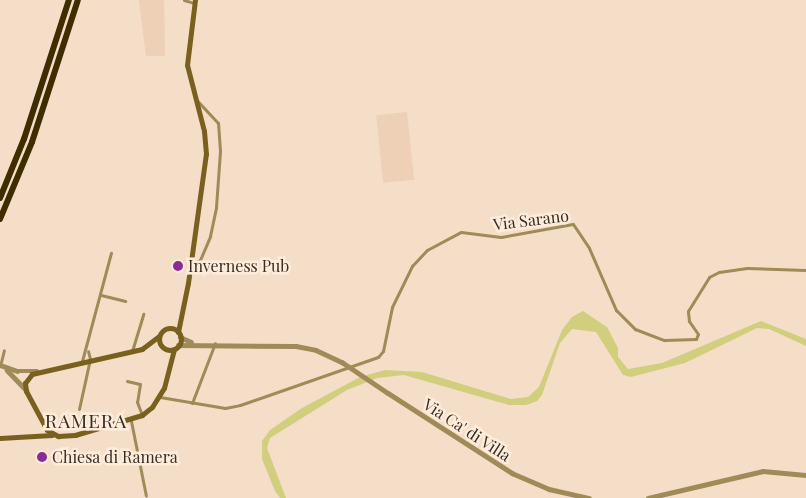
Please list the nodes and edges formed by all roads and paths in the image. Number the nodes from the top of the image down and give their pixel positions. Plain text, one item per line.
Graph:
1 (69, 0) edge
2 (78, 0) edge
3 (184, 0) edge
4 (195, 2) edge
5 (194, 99) junction
6 (0, 198) edge
7 (0, 219) edge
8 (111, 252) dead end
9 (190, 265) junction
10 (806, 270) edge
11 (101, 295) junction
12 (125, 301) dead end
13 (144, 314) dead end
14 (179, 315) junction
15 (169, 328) junction
16 (179, 334) junction
17 (160, 336) junction
18 (192, 343) junction
19 (215, 343) junction
20 (176, 347) junction
21 (4, 350) dead end
22 (88, 350) junction
23 (135, 350) junction
24 (90, 359) junction
25 (82, 361) junction
26 (1, 366) edge
27 (37, 371) junction
28 (127, 382) dead end
29 (26, 391) junction
30 (160, 396) junction
31 (192, 403) junction
32 (79, 409) dead end
33 (142, 415) junction
34 (131, 420) junction
35 (43, 425) junction
36 (52, 435) junction
37 (35, 436) junction
38 (0, 438) edge
39 (806, 474) edge
40 (146, 496) dead end
41 (670, 496) edge
42 (589, 498) edge
43 (648, 498) edge

1 - 6 highway
2 - 7 highway
3 - 4 street
4 - 5 main road
5 - 9 main road
5 - 9 street
8 - 11 street
9 - 14 main road
10 - 31 street, Via Sarano
11 - 12 street
11 - 22 street
13 - 23 street
14 - 15 main road
14 - 16 main road
15 - 16 main road
15 - 17 main road
16 - 18 street
16 - 20 main road
17 - 20 main road
17 - 23 main road
18 - 19 street, Via Ca' di Villa
18 - 20 street, Via Ca' di Villa
19 - 31 street
19 - 42 street, Via Ca' di Villa, bridge
20 - 30 main road
21 - 26 street
22 - 24 street
22 - 25 street
23 - 24 main road
24 - 25 main road
24 - 32 street
25 - 27 main road
26 - 27 street
26 - 29 street
27 - 29 main road
28 - 33 street
29 - 35 main road
30 - 31 street, Via Sarano
30 - 33 main road
33 - 34 main road
34 - 36 main road
34 - 40 street
35 - 36 main road
35 - 37 main road
36 - 37 main road
37 - 38 main road
39 - 41 street
41 - 43 street

